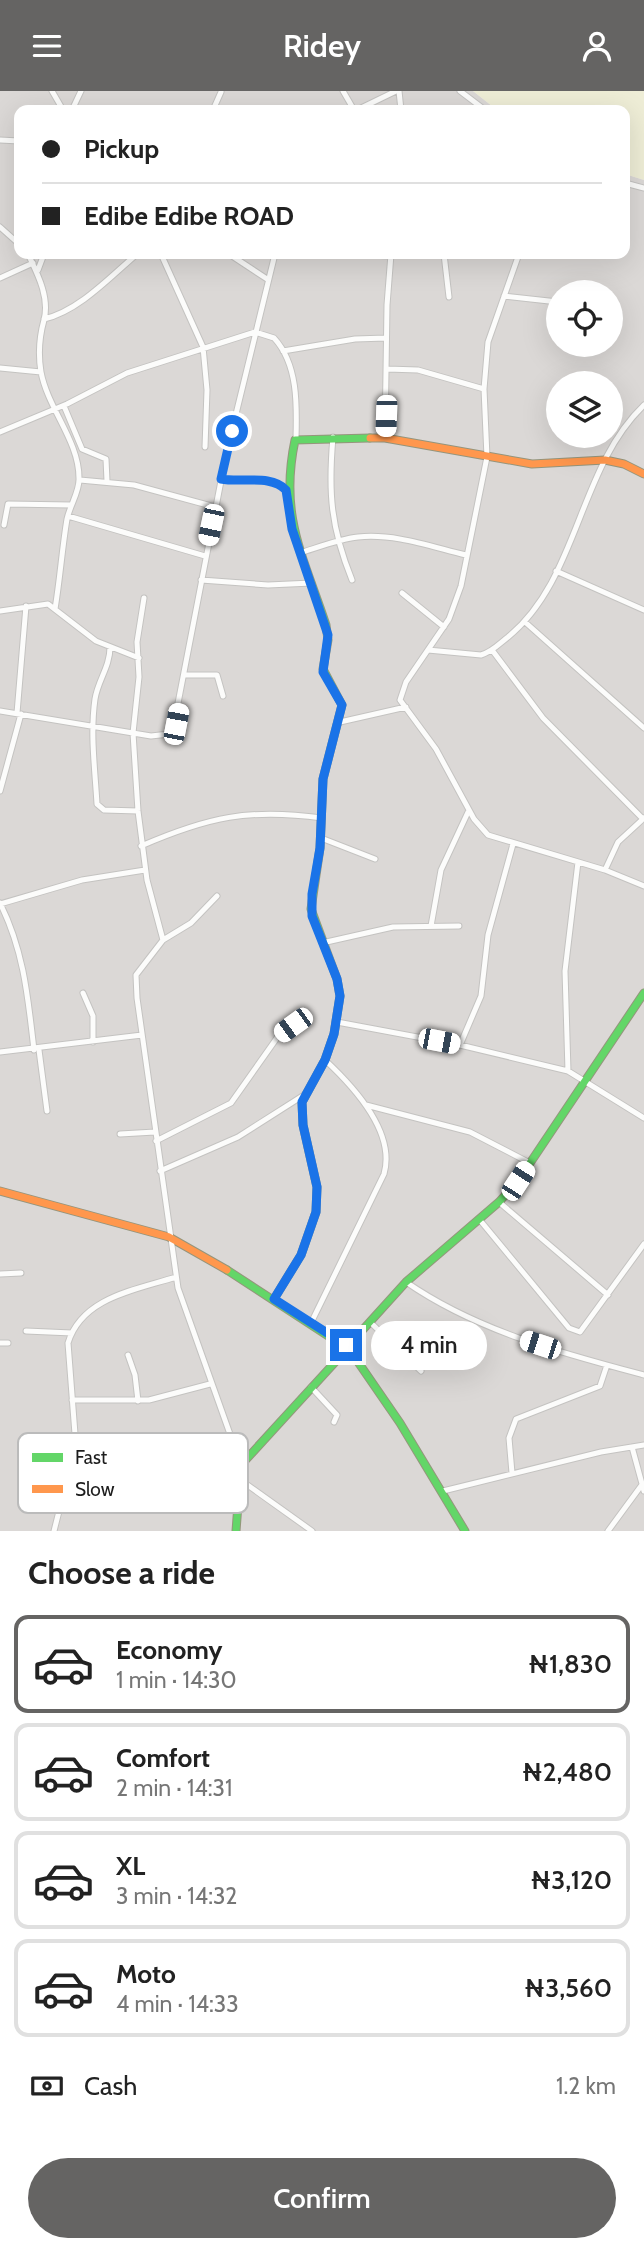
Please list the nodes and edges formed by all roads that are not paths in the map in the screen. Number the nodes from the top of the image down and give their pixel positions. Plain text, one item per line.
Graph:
1 (398, 91) edge
2 (460, 91) edge
3 (367, 105) edge
4 (478, 105) edge
5 (0, 227) edge
6 (14, 240) edge
7 (31, 259) edge
8 (42, 259) edge
9 (131, 259) edge
10 (163, 259) edge
11 (237, 259) edge
12 (273, 259) edge
13 (391, 259) edge
14 (445, 259) edge
15 (517, 259) edge
16 (33, 263) junction
17 (38, 269) junction
18 (0, 278) edge
19 (267, 279) junction
20 (504, 296) junction
21 (449, 297) dead end
22 (546, 301) edge
23 (44, 319) junction
24 (255, 332) junction
25 (386, 338) junction
26 (203, 347) junction
27 (283, 351) junction
28 (0, 368) edge
29 (387, 369) junction
30 (41, 372) junction
31 (484, 389) junction
32 (644, 405) edge
33 (64, 406) junction
34 (54, 410) junction
35 (0, 432) edge
36 (333, 437) junction
37 (296, 438) junction
38 (385, 438) junction
39 (205, 447) dead end
40 (487, 457) junction
41 (605, 460) junction
42 (644, 474) edge
43 (221, 479) junction
44 (80, 480) junction
45 (107, 481) junction
46 (286, 490) junction
47 (71, 505) junction
48 (215, 507) junction
49 (68, 516) junction
50 (4, 525) dead end
51 (336, 541) junction
52 (300, 552) junction
53 (466, 555) junction
54 (205, 556) junction
55 (556, 571) junction
56 (201, 580) junction
57 (352, 580) dead end
58 (312, 583) junction
59 (402, 593) dead end
60 (144, 599) dead end
61 (26, 606) junction
62 (55, 609) junction
63 (644, 610) edge
64 (0, 611) edge
65 (525, 622) junction
66 (444, 627) junction
67 (110, 647) junction
68 (428, 650) junction
69 (492, 650) junction
70 (139, 658) junction
71 (185, 675) junction
72 (223, 696) dead end
73 (405, 707) junction
74 (0, 711) edge
75 (19, 714) junction
76 (340, 722) junction
77 (92, 726) junction
78 (644, 728) edge
79 (134, 733) junction
80 (0, 791) edge
81 (469, 810) junction
82 (138, 811) junction
83 (322, 818) junction
84 (644, 818) edge
85 (321, 838) junction
86 (513, 843) junction
87 (141, 846) junction
88 (375, 859) dead end
89 (578, 862) junction
90 (145, 870) junction
91 (605, 870) junction
92 (644, 886) edge
93 (217, 896) dead end
94 (0, 903) edge
95 (430, 926) junction
96 (458, 926) dead end
97 (163, 940) junction
98 (322, 943) junction
99 (83, 993) dead end
100 (643, 997) edge
101 (337, 1022) junction
102 (293, 1025) dead end
103 (142, 1035) junction
104 (93, 1042) junction
105 (460, 1045) junction
106 (36, 1050) junction
107 (0, 1052) edge
108 (325, 1060) junction
109 (568, 1071) junction
110 (584, 1080) junction
111 (304, 1095) junction
112 (366, 1105) junction
113 (47, 1111) dead end
114 (644, 1118) edge
115 (155, 1132) junction
116 (120, 1134) dead end
117 (156, 1141) junction
118 (530, 1163) junction
119 (160, 1171) junction
120 (0, 1191) edge
121 (499, 1202) junction
122 (479, 1219) junction
123 (169, 1237) junction
124 (644, 1244) edge
125 (21, 1273) dead end
126 (0, 1274) edge
127 (176, 1277) junction
128 (406, 1282) junction
129 (608, 1295) junction
130 (274, 1299) junction
131 (370, 1322) junction
132 (311, 1323) junction
133 (26, 1331) dead end
134 (72, 1333) junction
135 (0, 1343) edge
136 (8, 1343) dead end
137 (347, 1346) junction
138 (128, 1355) dead end
139 (607, 1365) junction
140 (421, 1371) dead end
141 (644, 1375) edge
142 (210, 1384) junction
143 (311, 1387) junction
144 (72, 1400) junction
145 (138, 1401) junction
146 (334, 1422) dead end
147 (75, 1433) edge
148 (227, 1433) edge
149 (644, 1445) edge
150 (632, 1447) junction
151 (248, 1457) edge
152 (512, 1473) junction
153 (248, 1485) edge
154 (642, 1489) edge
155 (443, 1491) junction
156 (59, 1513) edge
157 (239, 1513) edge
158 (54, 1531) edge
159 (236, 1531) edge
160 (312, 1531) edge
161 (465, 1531) edge
162 (608, 1531) edge

1 - 3 street
2 - 4 street
5 - 6 street
7 - 16 street
8 - 17 street
9 - 23 street
10 - 26 street
11 - 19 street
12 - 19 street
13 - 25 street
14 - 21 street
15 - 20 street
16 - 17 street
16 - 18 street
17 - 23 street
19 - 24 street
20 - 22 street
20 - 31 street
23 - 30 street
24 - 26 street
24 - 27 street
24 - 43 street
25 - 27 street
25 - 29 street
26 - 33 street
26 - 39 street
27 - 37 street
28 - 30 street
29 - 31 street
29 - 38 street
30 - 34 street
31 - 40 street
32 - 41 street
33 - 34 street
33 - 45 street
34 - 35 street
34 - 44 street
36 - 37 street
36 - 38 street
36 - 51 street
37 - 46 street
38 - 40 street
40 - 41 street
40 - 53 street
41 - 42 street
41 - 55 street
43 - 46 street
43 - 48 street
44 - 45 street
44 - 47 street
45 - 48 street
46 - 52 street
47 - 49 street
47 - 50 street
48 - 54 street
49 - 54 street
49 - 62 street
51 - 52 street
51 - 53 street
51 - 57 street
52 - 58 street
53 - 66 street
54 - 56 street
55 - 63 street
55 - 65 street
56 - 58 street
56 - 71 street
58 - 76 street
59 - 66 street
60 - 70 street
61 - 62 street
61 - 64 street
61 - 75 street
62 - 67 street
65 - 69 street
65 - 78 street
66 - 68 street
67 - 70 street
67 - 77 street
68 - 69 street
68 - 73 street
69 - 84 street
70 - 79 street
71 - 72 street
71 - 79 street
73 - 76 street
73 - 81 street
74 - 75 street
75 - 77 street
75 - 80 street
76 - 83 street
77 - 79 street
77 - 82 street
79 - 82 street
81 - 86 street
81 - 95 street
82 - 87 street
83 - 85 street
83 - 87 street
84 - 91 street
85 - 88 street
85 - 98 street
86 - 89 street
86 - 105 street
87 - 90 street
89 - 91 street
89 - 109 street
90 - 94 street
90 - 97 street
91 - 92 street
93 - 97 street
94 - 106 street
95 - 96 street
95 - 98 street
97 - 103 street
98 - 101 street
99 - 104 street
100 - 110 street
101 - 105 street
101 - 108 street
102 - 117 street
103 - 104 street
103 - 115 street
104 - 106 street
105 - 109 street
106 - 107 street
106 - 113 street
108 - 111 street
108 - 112 street
109 - 110 street
110 - 114 street
110 - 118 street
111 - 119 street
111 - 130 street
112 - 118 street
112 - 132 street
115 - 116 street
115 - 117 street
117 - 119 street
118 - 121 street
119 - 123 street
120 - 123 street
121 - 122 street
121 - 129 street
122 - 128 street
122 - 129 street
123 - 127 street
123 - 130 street
124 - 129 street
125 - 126 street
127 - 134 street
127 - 142 street
128 - 131 street
128 - 139 street
130 - 132 street
131 - 137 street
131 - 140 street
132 - 137 street
133 - 134 street
134 - 144 street
135 - 136 street
137 - 143 street
137 - 155 street
138 - 145 street
139 - 141 street
139 - 152 street
142 - 145 street
142 - 148 street
143 - 146 street
143 - 151 street
144 - 145 street
144 - 147 street
149 - 150 street
150 - 152 street
150 - 154 street
152 - 155 street
153 - 160 street
154 - 162 street
155 - 161 street
156 - 158 street
157 - 159 street

